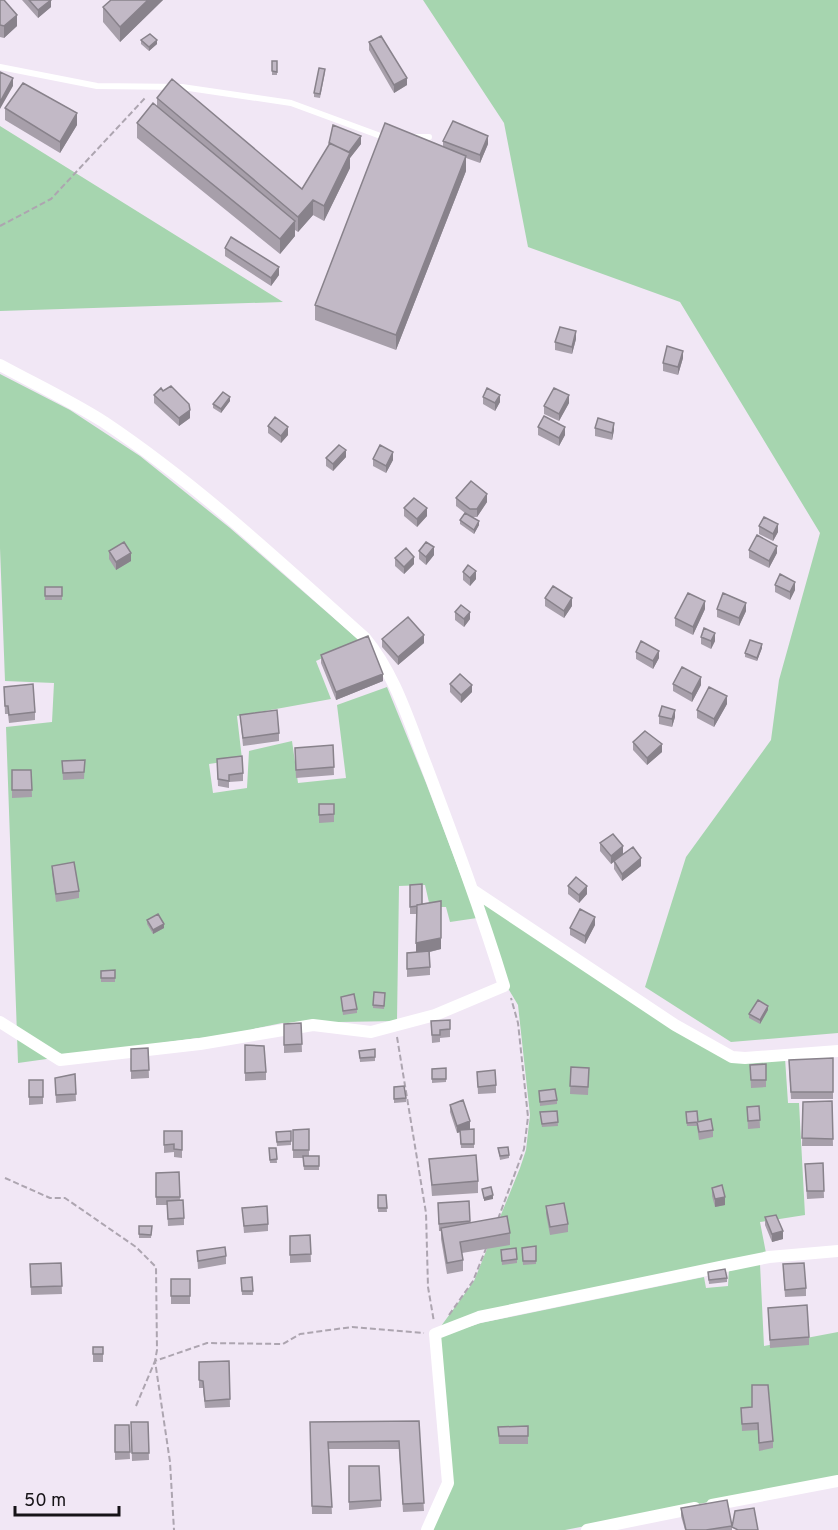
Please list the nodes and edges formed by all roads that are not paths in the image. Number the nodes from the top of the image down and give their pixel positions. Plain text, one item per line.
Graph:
1 (0, 67) edge
2 (396, 137) edge
3 (407, 137) edge
4 (429, 137) dead end
5 (0, 366) edge
6 (474, 891) junction
7 (0, 1022) edge
8 (838, 1051) edge
9 (838, 1251) edge
10 (838, 1481) edge
11 (427, 1530) edge
12 (587, 1530) edge

1 - 2 lane
3 - 4 lane
5 - 6 street
6 - 7 street
6 - 8 street
9 - 11 street
10 - 12 street

